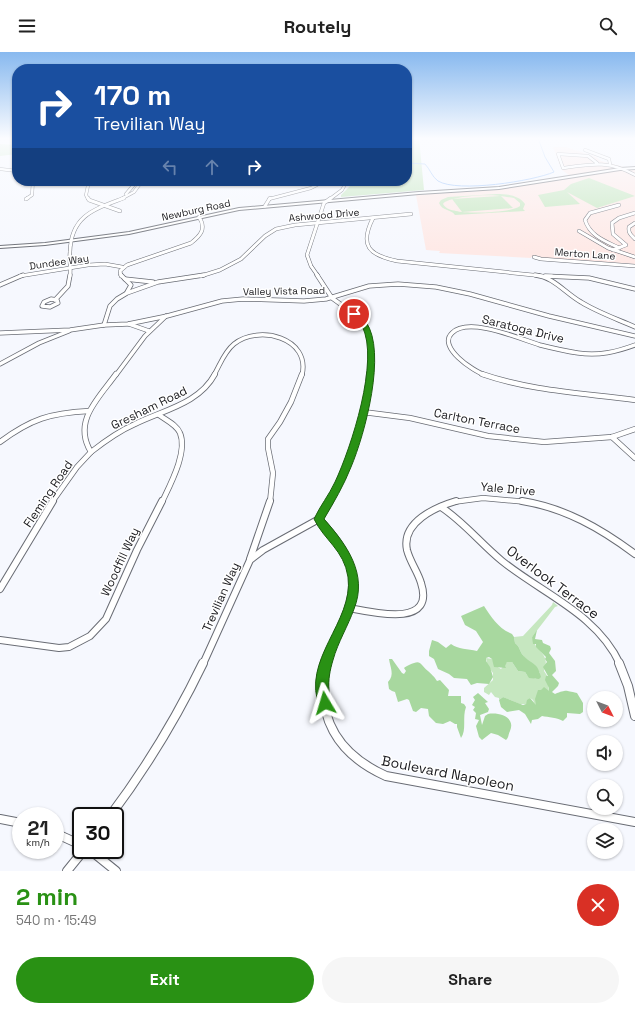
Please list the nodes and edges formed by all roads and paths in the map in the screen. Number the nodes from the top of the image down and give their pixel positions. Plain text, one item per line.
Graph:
1 (576, 176) edge
2 (32, 186) edge
3 (89, 186) edge
4 (138, 186) edge
5 (316, 186) edge
6 (344, 186) edge
7 (131, 188) joint
8 (136, 189) junction
9 (124, 197) junction
10 (26, 199) dead end
11 (327, 201) junction
12 (619, 205) dead end
13 (104, 206) junction
14 (265, 206) junction
15 (120, 211) dead end
16 (635, 213) edge
17 (411, 214) dead end
18 (199, 217) junction
19 (373, 218) junction
20 (317, 223) junction
21 (635, 223) edge
22 (590, 230) junction
23 (635, 239) edge
24 (71, 241) junction
25 (0, 247) edge
26 (619, 248) junction
27 (613, 250) junction
28 (635, 257) edge
29 (534, 258) dead end
30 (635, 266) edge
31 (122, 267) junction
32 (70, 268) junction
33 (542, 276) junction
34 (572, 277) junction
35 (125, 279) junction
36 (158, 282) junction
37 (0, 285) edge
38 (562, 287) junction
39 (635, 289) edge
40 (127, 293) junction
41 (332, 298) junction
42 (56, 300) dead end
43 (167, 316) junction
44 (128, 324) junction
45 (104, 325) junction
46 (635, 326) edge
47 (70, 330) junction
48 (149, 331) junction
49 (0, 333) edge
50 (635, 336) edge
51 (635, 345) edge
52 (0, 364) edge
53 (635, 400) edge
54 (88, 411) junction
55 (363, 412) junction
56 (159, 415) junction
57 (635, 429) edge
58 (612, 437) junction
59 (0, 442) edge
60 (91, 452) junction
61 (635, 458) edge
62 (441, 506) junction
63 (319, 519) junction
64 (635, 554) edge
65 (250, 560) junction
66 (0, 589) edge
67 (349, 608) junction
68 (0, 640) edge
69 (635, 716) edge
70 (117, 807) edge
71 (0, 819) edge
72 (12, 821) edge
73 (635, 822) edge
74 (77, 859) edge
75 (101, 859) edge
76 (67, 871) edge
77 (116, 871) edge

1 - 11 main road, Newburg Road
2 - 10 street
3 - 13 street
4 - 8 street
5 - 14 street
6 - 11 street
7 - 8 street
7 - 9 street
8 - 9 street
9 - 13 street
11 - 14 main road, Newburg Road
11 - 20 street
12 - 22 street
13 - 15 street
13 - 24 street
14 - 18 main road, Newburg Road
16 - 26 street
17 - 19 street, Ashwood Drive
18 - 24 main road, Newburg Road
18 - 31 street
19 - 20 street, Ashwood Drive
19 - 33 street
20 - 36 street, Ashwood Drive
20 - 41 street
21 - 23 street
22 - 26 street
22 - 27 street
24 - 25 main road, Newburg Road
24 - 32 street
26 - 27 street
27 - 28 street
29 - 30 street, Merton Lane
31 - 32 street, Dundee Way
31 - 35 street
32 - 37 street, Dundee Way
32 - 42 street
33 - 34 street
33 - 38 street
34 - 38 street
34 - 39 street
35 - 36 street, Ashwood Drive
35 - 40 street
36 - 40 street, Ashwood Drive
38 - 46 street
40 - 45 street, Ashwood Drive
41 - 43 street, Valley Vista Road
41 - 50 street, Valley Vista Road
41 - 55 street
43 - 44 street, Valley Vista Road
43 - 48 street
44 - 45 street, Valley Vista Road
44 - 48 street
45 - 47 street, Valley Vista Road
47 - 49 street, Valley Vista Road
47 - 52 street
48 - 54 street
51 - 53 street, Saratoga Drive
54 - 59 street
54 - 60 street
55 - 58 street, Carlton Terrace
55 - 63 street
56 - 60 street, Gresham Road
56 - 65 street, Gresham Road
56 - 68 street, Woodfill Way
57 - 58 street, Carlton Terrace
58 - 61 street
60 - 66 street, Fleming Road
62 - 64 street, Yale Drive
62 - 67 street, Yale Drive
62 - 69 street, Overlook Terrace
63 - 65 street, Trevilian Way
63 - 67 street, Boulevard Napoleon
65 - 70 street, Trevilian Way
67 - 73 street, Boulevard Napoleon
71 - 72 street
74 - 76 street
75 - 77 street

